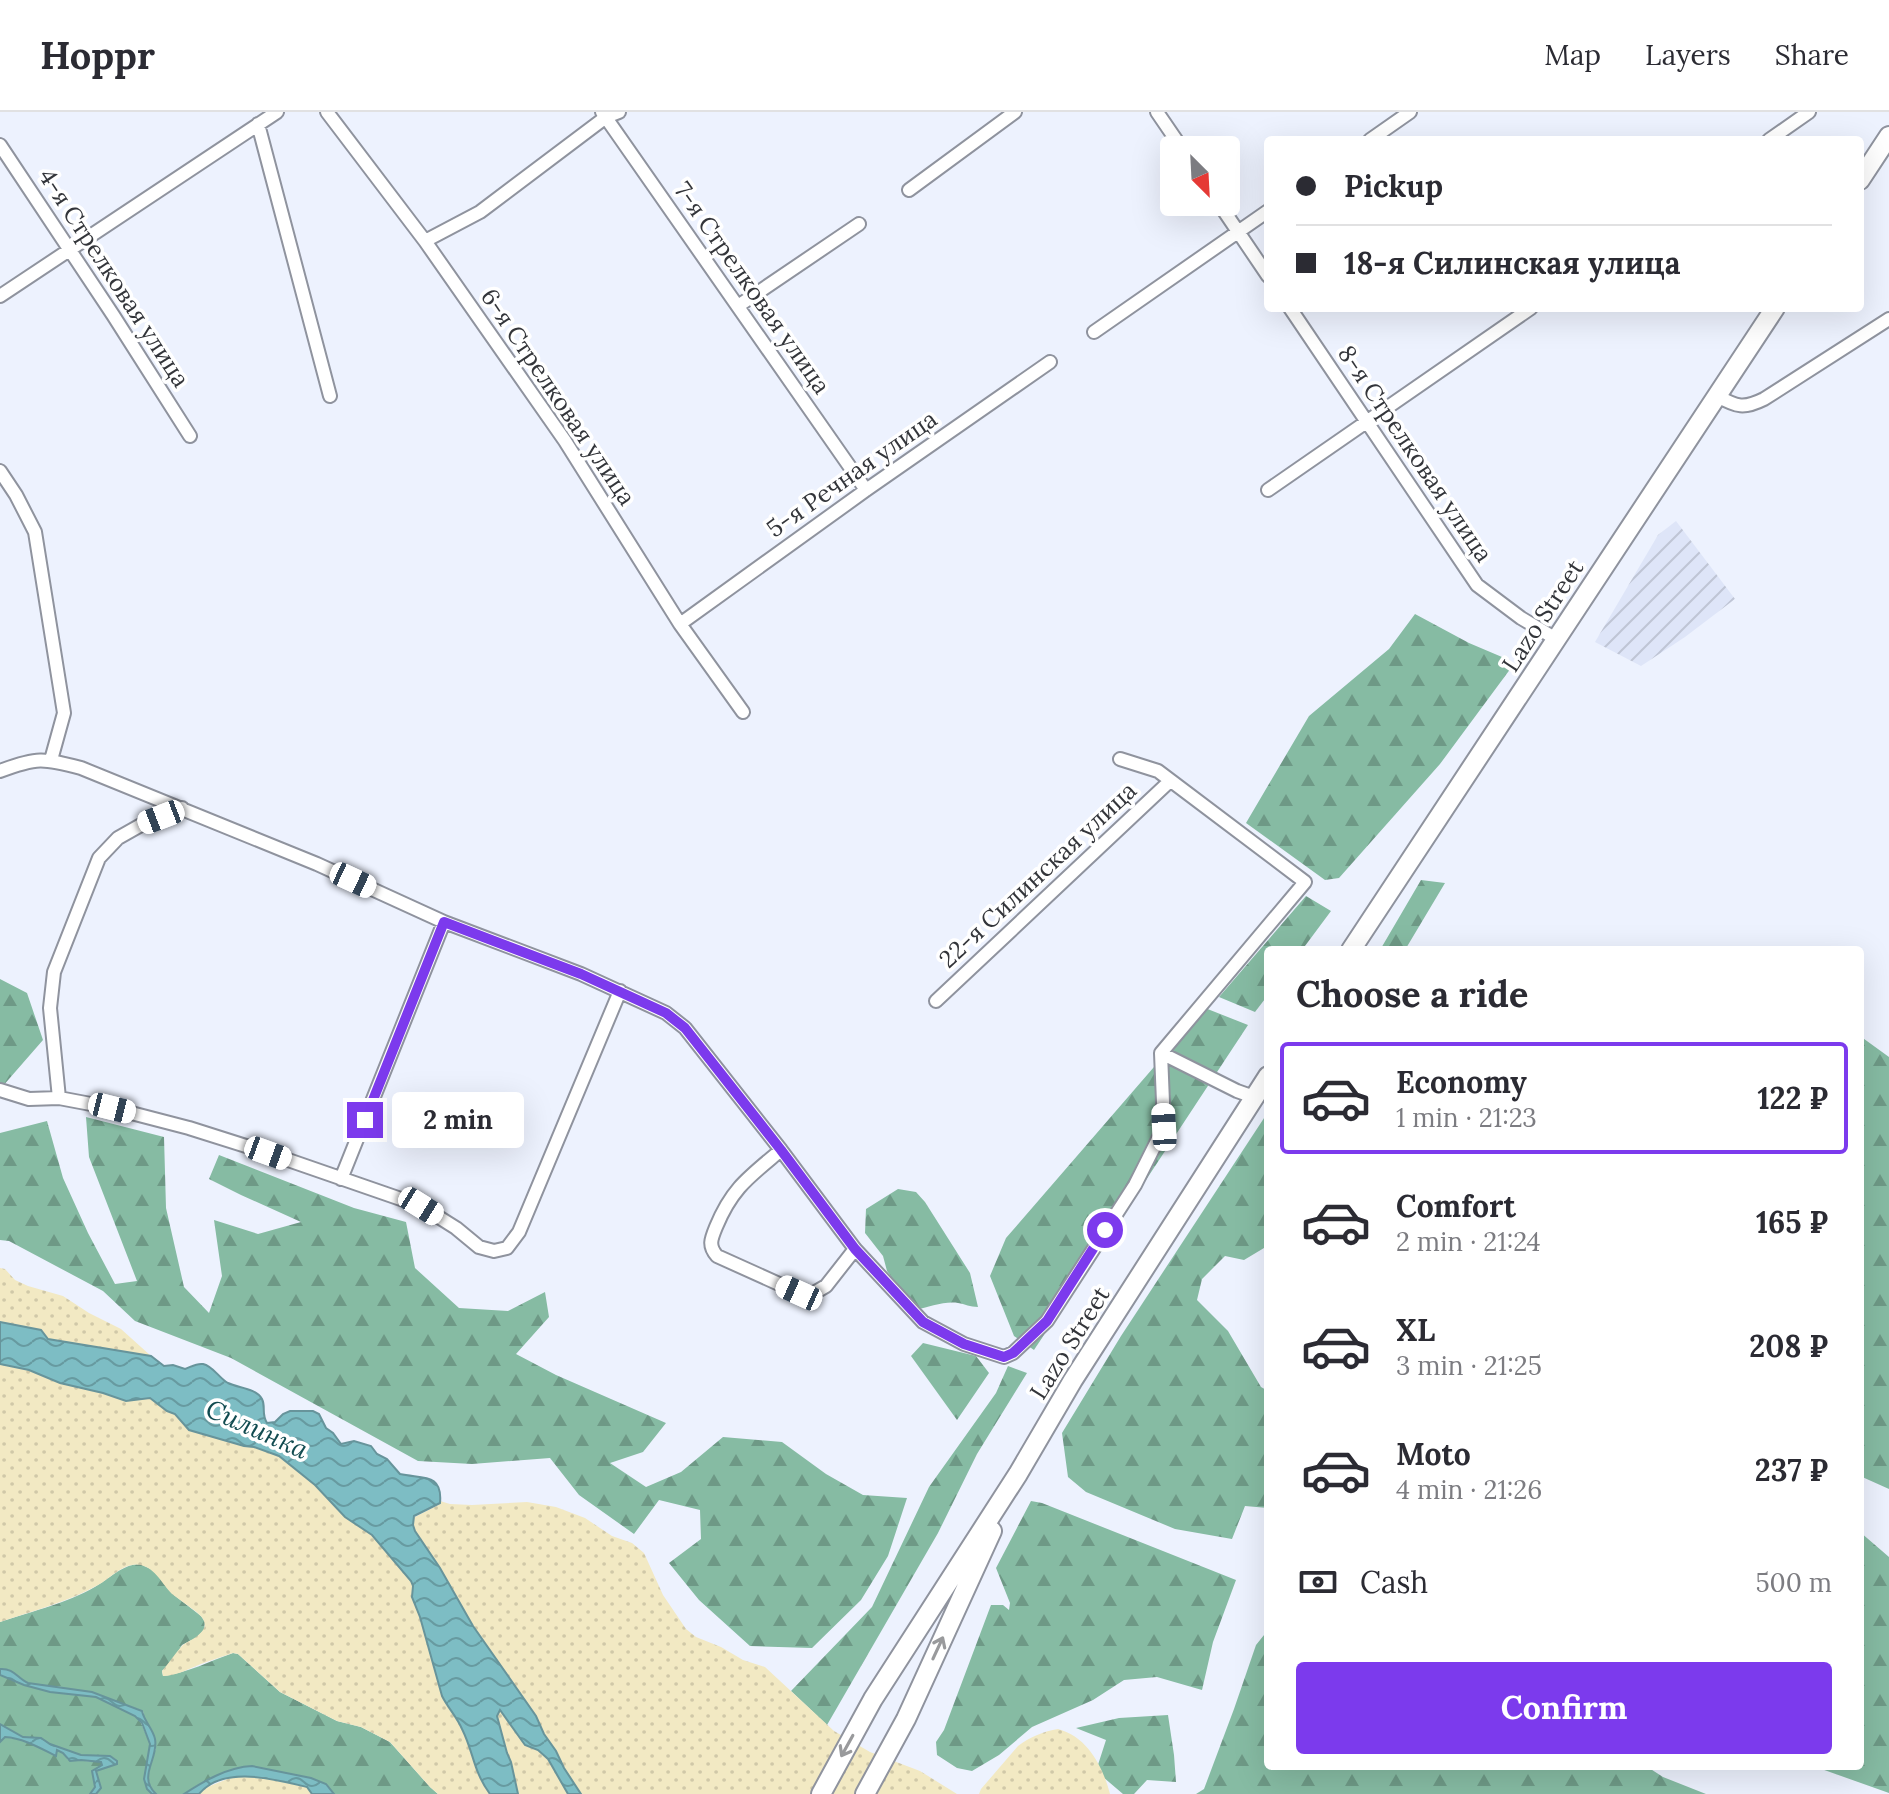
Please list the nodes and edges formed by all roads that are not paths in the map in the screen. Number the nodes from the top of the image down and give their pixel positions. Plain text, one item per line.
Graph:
1 (277, 112) edge
2 (327, 112) edge
3 (619, 112) edge
4 (1015, 112) edge
5 (1157, 112) edge
6 (1410, 112) edge
7 (1809, 112) edge
8 (604, 114) edge
9 (258, 124) junction
10 (1173, 136) edge
11 (1376, 136) edge
12 (1775, 136) edge
13 (1889, 136) edge
14 (0, 145) edge
15 (1864, 174) edge
16 (909, 190) dead end
17 (1264, 214) edge
18 (1228, 216) edge
19 (859, 224) dead end
20 (1238, 231) junction
21 (425, 241) junction
22 (69, 249) junction
23 (1264, 270) edge
24 (0, 296) edge
25 (738, 306) junction
26 (1293, 312) edge
27 (1525, 312) edge
28 (1772, 312) edge
29 (1889, 319) edge
30 (1094, 332) dead end
31 (1050, 362) dead end
32 (330, 396) dead end
33 (1717, 396) junction
34 (1367, 423) junction
35 (190, 436) dead end
36 (0, 471) edge
37 (866, 490) junction
38 (1268, 490) dead end
39 (680, 624) junction
40 (1556, 639) junction
41 (743, 712) dead end
42 (1120, 759) dead end
43 (51, 760) junction
44 (0, 771) edge
45 (1170, 781) junction
46 (182, 808) junction
47 (444, 922) junction
48 (1354, 946) edge
49 (620, 991) junction
50 (936, 1001) dead end
51 (1161, 1053) junction
52 (1264, 1082) edge
53 (0, 1090) edge
54 (1254, 1097) junction
55 (59, 1098) junction
56 (781, 1150) junction
57 (341, 1179) junction
58 (855, 1249) junction
59 (1018, 1474) junction
60 (821, 1794) edge
61 (865, 1794) edge

1 - 9 street
2 - 21 street, 6-я Стрелковая улица
3 - 8 street
4 - 16 street
5 - 10 street
6 - 11 street
7 - 12 street
8 - 21 street
8 - 25 street, 7-я Стрелковая улица
9 - 22 street
9 - 32 street
13 - 15 main road
14 - 22 street, 4-я Стрелковая улица
17 - 20 street
18 - 20 street
19 - 25 street
20 - 23 street
20 - 30 street
21 - 39 street, 6-я Стрелковая улица
22 - 24 street
22 - 35 street, 4-я Стрелковая улица
25 - 37 street, 7-я Стрелковая улица
26 - 34 street, 8-я Стрелковая улица
27 - 34 street
28 - 33 main road, Lazo Street
29 - 33 street
31 - 37 street, 5-я Речная улица
33 - 40 main road, Lazo Street
34 - 38 street
34 - 40 street, 8-я Стрелковая улица
36 - 43 street
37 - 39 street, 5-я Речная улица
39 - 41 street, 6-я Стрелковая улица
40 - 48 main road, Lazo Street
42 - 45 street
43 - 44 street
43 - 46 street
45 - 50 street, 22-я Силинская улица
45 - 51 street
46 - 47 street
46 - 55 street
47 - 49 street
47 - 57 street
49 - 56 street
49 - 57 street
51 - 54 street
51 - 58 street
52 - 54 main road, Lazo Street
53 - 55 street
54 - 59 main road, Lazo Street
55 - 57 street
56 - 58 street
56 - 58 street
59 -> 60 main road, Lazo Street
61 -> 59 main road, Lazo Street

